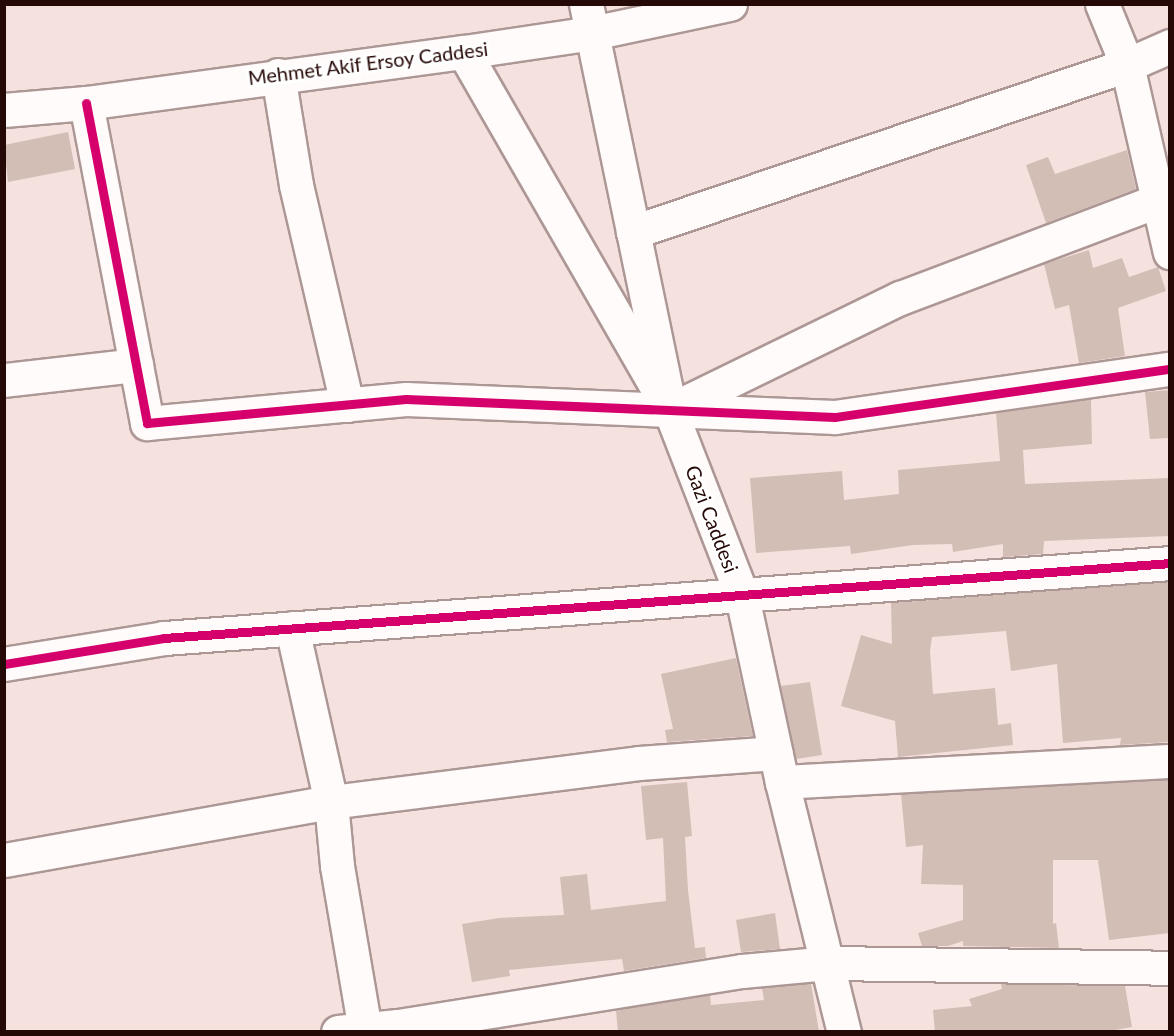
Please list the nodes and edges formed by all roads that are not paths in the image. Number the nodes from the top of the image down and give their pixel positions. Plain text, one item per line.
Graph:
1 (730, 4) edge
2 (1102, 4) edge
3 (589, 19) edge
4 (1170, 46) edge
5 (464, 52) junction
6 (1127, 65) junction
7 (278, 75) junction
8 (86, 103) junction
9 (4, 110) edge
10 (1164, 197) edge
11 (633, 232) junction
12 (1170, 252) edge
13 (136, 365) junction
14 (1170, 369) edge
15 (4, 380) edge
16 (347, 405) junction
17 (670, 410) junction
18 (1170, 563) edge
19 (742, 596) junction
20 (292, 628) junction
21 (4, 664) edge
22 (1170, 761) edge
23 (779, 767) junction
24 (331, 802) junction
25 (4, 860) edge
26 (828, 963) junction
27 (1170, 968) edge
28 (399, 1029) edge
29 (352, 1030) edge
30 (844, 1032) edge

1 - 3 street, Mehmet Akif Ersoy Caddesi
2 - 6 street
3 - 5 street, Mehmet Akif Ersoy Caddesi
3 - 11 street, Gazi Caddesi
4 - 6 street
5 - 7 street, Mehmet Akif Ersoy Caddesi
5 - 17 street
6 - 10 street
6 - 11 street
7 - 8 street, Mehmet Akif Ersoy Caddesi
7 - 16 street
8 - 9 street, Mehmet Akif Ersoy Caddesi
8 - 13 street
10 - 12 street
10 - 17 street
11 - 17 street, Gazi Caddesi
13 - 15 street
13 - 16 street
14 - 17 street
16 - 17 street
17 - 19 street, Gazi Caddesi
18 - 19 street
19 - 20 street
19 - 23 street, Gazi Caddesi
20 - 21 street
20 - 24 street
22 - 23 street
23 - 24 street
23 - 26 street, Gazi Caddesi
24 - 25 street
24 - 29 street
26 - 27 street
26 - 28 street
26 - 30 street, Gazi Caddesi
28 - 29 street

